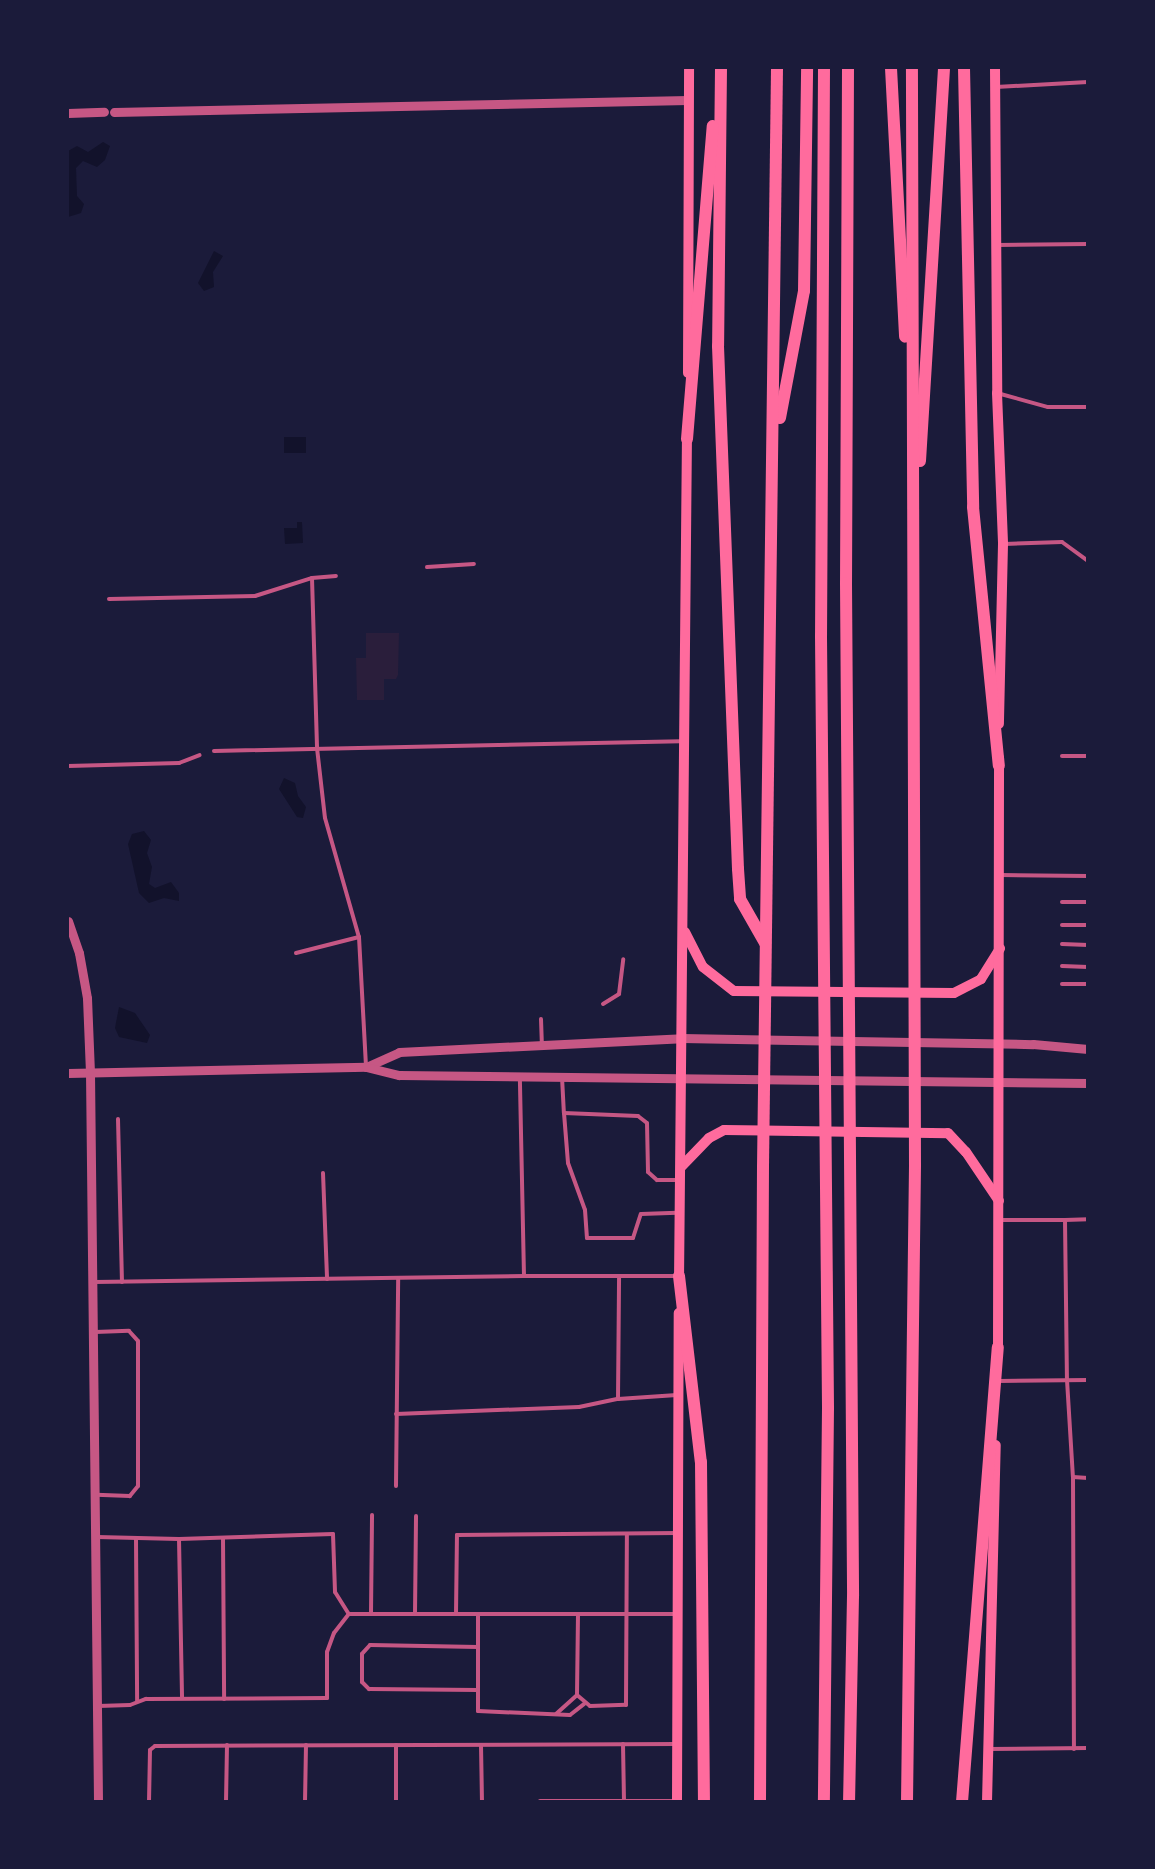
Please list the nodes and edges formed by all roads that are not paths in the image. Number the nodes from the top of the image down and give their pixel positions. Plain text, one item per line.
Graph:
1 (688, 68) edge
2 (720, 68) edge
3 (777, 68) edge
4 (807, 68) edge
5 (824, 68) edge
6 (848, 68) edge
7 (891, 68) edge
8 (912, 68) edge
9 (944, 68) edge
10 (963, 68) edge
11 (995, 68) edge
12 (1088, 82) edge
13 (995, 87) junction
14 (688, 100) junction
15 (104, 112) dead end
16 (114, 112) dead end
17 (68, 113) edge
18 (1088, 244) edge
19 (996, 245) junction
20 (997, 393) junction
21 (1088, 407) edge
22 (687, 439) junction
23 (774, 449) junction
24 (913, 491) junction
25 (1003, 544) junction
26 (1088, 561) edge
27 (474, 564) dead end
28 (427, 567) dead end
29 (336, 576) dead end
30 (914, 576) junction
31 (312, 578) junction
32 (109, 599) dead end
33 (686, 741) junction
34 (317, 748) junction
35 (214, 751) dead end
36 (200, 755) dead end
37 (1062, 756) dead end
38 (1088, 756) edge
39 (68, 766) edge
40 (999, 766) junction
41 (1000, 875) junction
42 (1088, 876) edge
43 (1062, 902) dead end
44 (1088, 902) edge
45 (68, 921) edge
46 (1062, 925) dead end
47 (1088, 925) edge
48 (684, 930) junction
49 (360, 937) junction
50 (1062, 944) dead end
51 (1088, 945) edge
52 (1000, 948) junction
53 (765, 949) junction
54 (296, 953) dead end
55 (623, 959) dead end
56 (1062, 966) dead end
57 (1088, 967) edge
58 (1062, 984) dead end
59 (1088, 984) edge
60 (603, 1004) dead end
61 (541, 1019) dead end
62 (682, 1038) junction
63 (1000, 1043) junction
64 (542, 1047) junction
65 (1088, 1049) edge
66 (366, 1067) junction
67 (90, 1072) junction
68 (68, 1073) edge
69 (519, 1075) junction
70 (561, 1075) junction
71 (682, 1076) junction
72 (1000, 1080) junction
73 (1088, 1083) edge
74 (564, 1113) junction
75 (118, 1119) dead end
76 (1088, 1144) edge
77 (1088, 1155) edge
78 (681, 1167) junction
79 (323, 1173) dead end
80 (680, 1180) junction
81 (1000, 1201) junction
82 (680, 1213) junction
83 (1088, 1219) edge
84 (1000, 1220) junction
85 (1065, 1220) junction
86 (524, 1276) junction
87 (619, 1276) junction
88 (679, 1276) junction
89 (398, 1278) junction
90 (327, 1279) junction
91 (94, 1282) junction
92 (122, 1282) junction
93 (94, 1332) junction
94 (998, 1347) junction
95 (1066, 1380) junction
96 (1088, 1380) edge
97 (997, 1382) junction
98 (679, 1395) junction
99 (618, 1399) junction
100 (396, 1413) junction
101 (1073, 1477) junction
102 (1088, 1478) edge
103 (396, 1486) dead end
104 (96, 1495) junction
105 (372, 1515) dead end
106 (416, 1516) dead end
107 (678, 1533) junction
108 (627, 1534) junction
109 (96, 1537) junction
110 (223, 1538) junction
111 (136, 1539) junction
112 (179, 1539) junction
113 (349, 1614) junction
114 (371, 1614) junction
115 (415, 1614) junction
116 (456, 1614) junction
117 (478, 1614) junction
118 (578, 1614) junction
119 (626, 1614) junction
120 (678, 1614) junction
121 (478, 1647) junction
122 (478, 1690) junction
123 (577, 1695) junction
124 (182, 1698) junction
125 (224, 1699) junction
126 (138, 1701) junction
127 (584, 1704) junction
128 (98, 1706) junction
129 (555, 1714) junction
130 (623, 1744) junction
131 (678, 1744) junction
132 (227, 1745) junction
133 (306, 1745) junction
134 (396, 1745) junction
135 (481, 1745) junction
136 (1088, 1748) edge
137 (988, 1749) junction
138 (1074, 1749) junction
139 (624, 1801) edge
140 (677, 1801) edge
141 (98, 1802) edge
142 (149, 1802) edge
143 (226, 1802) edge
144 (305, 1802) edge
145 (396, 1802) edge
146 (482, 1802) edge
147 (540, 1802) edge
148 (704, 1802) edge
149 (760, 1802) edge
150 (824, 1802) edge
151 (849, 1802) edge
152 (907, 1802) edge
153 (962, 1802) edge
154 (987, 1802) edge

1 - 14 main road
2 - 22 highway
2 - 53 highway
3 - 23 highway
4 - 23 highway
5 - 150 highway
6 - 151 highway
7 - 24 highway
8 - 24 highway
9 - 30 highway
10 - 40 highway
11 - 13 main road
12 - 13 lane
13 - 19 main road
14 - 16 street
14 - 22 main road
15 - 17 street
18 - 19 lane
19 - 20 main road
20 - 21 lane
20 - 25 main road
22 - 33 main road
23 - 53 highway
24 - 30 highway
25 - 26 lane
25 - 40 main road
27 - 28 lane
29 - 31 lane
30 - 152 highway
31 - 32 lane
31 - 34 lane
33 - 34 lane
33 - 48 main road
34 - 35 lane
34 - 49 lane
36 - 39 lane
37 - 38 lane
40 - 41 main road
41 - 42 lane
41 - 52 main road
43 - 44 lane
45 - 67 street
46 - 47 lane
48 - 52 main road
48 - 62 main road
49 - 54 lane
49 - 66 lane
50 - 51 lane
52 - 63 main road
53 - 149 highway
55 - 60 lane
56 - 57 lane
58 - 59 lane
61 - 64 lane
62 - 63 street
62 - 64 street
62 - 71 main road
63 - 65 street
63 - 72 main road
64 - 66 street
66 - 67 street
66 - 69 street
67 - 68 street
67 - 91 street
69 - 70 street
69 - 86 lane
70 - 71 street
70 - 74 lane
71 - 72 street
71 - 78 main road
72 - 73 street
72 - 81 main road
74 - 80 lane
74 - 82 lane
75 - 92 lane
76 - 77 lane
78 - 80 main road
78 - 81 main road
79 - 90 lane
80 - 82 main road
81 - 84 main road
82 - 88 main road
83 - 85 lane
84 - 85 lane
84 - 94 main road
85 - 95 lane
86 - 87 lane
86 - 89 lane
87 - 88 lane
87 - 99 lane
88 - 98 main road
88 - 148 highway
89 - 90 lane
89 - 100 lane
90 - 92 lane
91 - 92 lane
91 - 93 street
93 - 104 street
93 - 104 lane
94 - 97 main road
94 - 153 highway
95 - 96 lane
95 - 97 lane
95 - 101 lane
97 - 137 main road
98 - 99 lane
98 - 107 main road
99 - 100 lane
100 - 103 lane
101 - 102 lane
101 - 138 lane
104 - 109 street
105 - 114 lane
106 - 115 lane
107 - 108 lane
107 - 120 main road
108 - 116 lane
108 - 119 lane
109 - 111 lane
109 - 128 street
110 - 112 lane
110 - 113 lane
110 - 125 lane
111 - 112 lane
111 - 126 lane
112 - 124 lane
113 - 114 lane
113 - 125 lane
114 - 115 lane
115 - 116 lane
116 - 117 lane
117 - 118 lane
117 - 121 lane
118 - 119 lane
118 - 123 lane
119 - 120 lane
119 - 127 lane
120 - 131 main road
121 - 122 lane
121 - 122 lane
122 - 129 lane
123 - 127 lane
123 - 129 lane
124 - 125 lane
124 - 126 lane
126 - 128 lane
127 - 129 lane
128 - 141 street
130 - 131 lane
130 - 135 lane
130 - 139 lane
131 - 140 main road
132 - 133 lane
132 - 142 lane
132 - 143 lane
133 - 134 lane
133 - 144 lane
134 - 135 lane
134 - 145 lane
135 - 146 lane
136 - 138 lane
137 - 138 lane
137 - 154 main road
139 - 140 lane
139 - 147 lane

